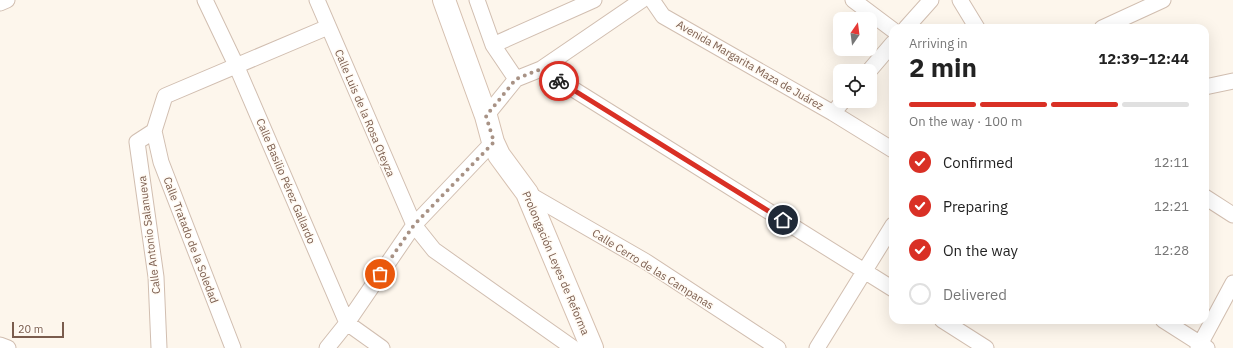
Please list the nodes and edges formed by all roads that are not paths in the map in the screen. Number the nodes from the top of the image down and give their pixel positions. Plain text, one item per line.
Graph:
1 (7, 0) edge
2 (205, 0) edge
3 (444, 0) edge
4 (477, 0) edge
5 (594, 0) edge
6 (642, 0) edge
7 (652, 0) edge
8 (853, 0) edge
9 (931, 0) edge
10 (960, 0) edge
11 (1163, 0) edge
12 (322, 2) edge
13 (0, 3) edge
14 (910, 24) edge
15 (975, 24) edge
16 (1111, 24) edge
17 (328, 27) junction
18 (889, 27) edge
19 (493, 45) junction
20 (889, 48) edge
21 (875, 64) edge
22 (236, 65) junction
23 (541, 69) junction
24 (516, 79) junction
25 (1233, 81) edge
26 (1209, 86) edge
27 (838, 108) edge
28 (833, 113) junction
29 (486, 116) junction
30 (154, 131) junction
31 (494, 142) junction
32 (889, 148) edge
33 (527, 193) junction
34 (1209, 199) edge
35 (1233, 214) edge
36 (414, 225) junction
37 (889, 231) edge
38 (864, 270) junction
39 (1233, 283) edge
40 (889, 286) edge
41 (347, 323) junction
42 (948, 324) edge
43 (1169, 324) edge
44 (0, 345) edge
45 (1202, 347) edge
46 (8, 348) edge
47 (159, 348) edge
48 (233, 348) edge
49 (327, 348) edge
50 (382, 348) edge
51 (572, 348) edge
52 (592, 348) edge
53 (778, 348) edge
54 (817, 348) edge
55 (986, 348) edge

1 - 13 street
2 - 22 street, Calle Basilio Pérez Gallardo
3 - 29 street, Prolongación Leyes de Reforma
4 - 19 street
5 - 19 street
6 - 23 street
7 - 28 street, Avenida Margarita Maza de Juárez
8 - 18 street
9 - 14 street
10 - 15 street
11 - 16 street
12 - 17 street, Calle Luis de la Rosa Oteyza
17 - 22 street
17 - 36 street, Calle Luis de la Rosa Oteyza
19 - 24 street
20 - 21 street
22 - 30 street
22 - 41 street, Calle Basilio Pérez Gallardo
23 - 24 street
23 - 38 street
24 - 29 street
25 - 26 street
27 - 28 street
28 - 32 street, Avenida Margarita Maza de Juárez
29 - 31 street, Prolongación Leyes de Reforma
30 - 47 street, Calle Antonio Salanueva
30 - 48 street, Calle Tratado de la Soledad
31 - 33 street, Prolongación Leyes de Reforma
31 - 36 street
33 - 52 street, Prolongación Leyes de Reforma
33 - 53 street, Calle Cerro de las Campanas
34 - 35 street
36 - 41 street
36 - 51 street, Calle Luis de la Rosa Oteyza
37 - 38 street
38 - 40 street
38 - 54 street
39 - 45 street
41 - 49 street
41 - 50 street
42 - 55 street
43 - 45 street
44 - 46 street

